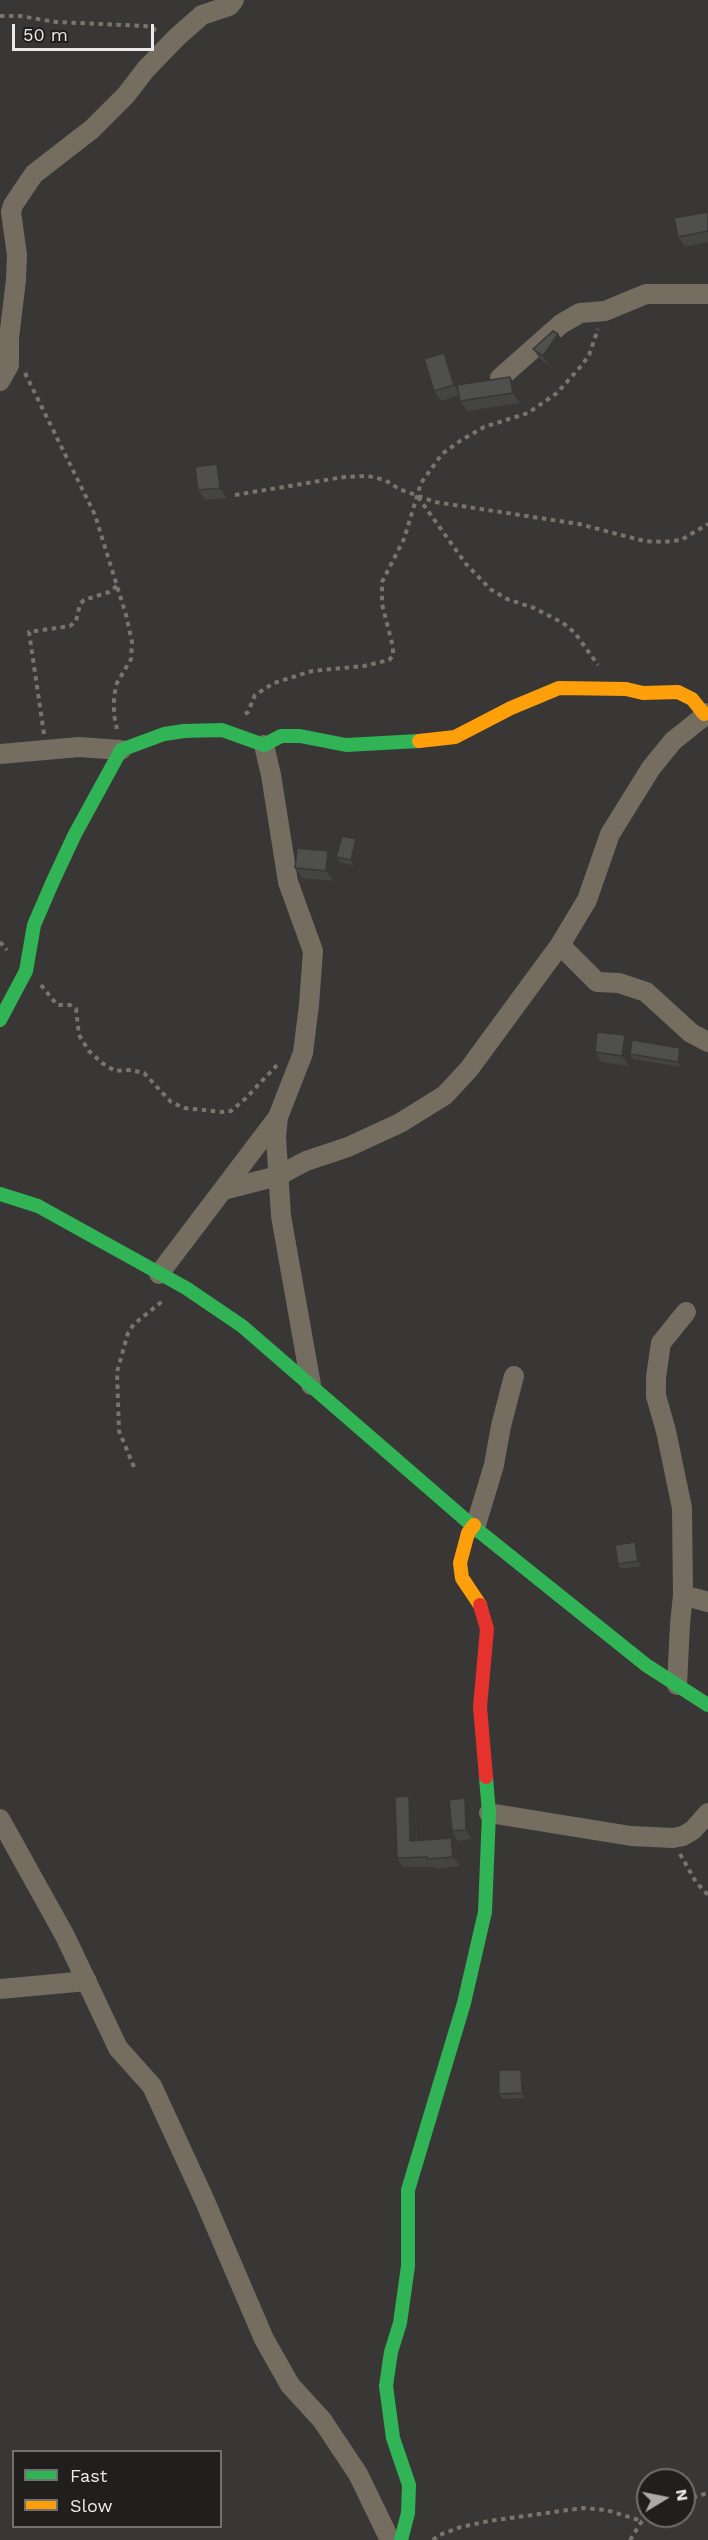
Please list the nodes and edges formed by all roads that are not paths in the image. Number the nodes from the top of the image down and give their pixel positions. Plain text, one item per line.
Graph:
1 (234, 0) edge
2 (708, 294) edge
3 (500, 378) edge
4 (0, 381) edge
5 (706, 713) edge
6 (264, 745) junction
7 (121, 750) junction
8 (0, 754) edge
9 (560, 945) junction
10 (0, 1020) edge
11 (708, 1042) edge
12 (278, 1117) junction
13 (278, 1176) junction
14 (224, 1190) junction
15 (0, 1194) edge
16 (159, 1274) junction
17 (686, 1312) dead end
18 (514, 1376) dead end
19 (311, 1385) junction
20 (474, 1526) junction
21 (683, 1595) junction
22 (708, 1602) edge
23 (677, 1685) junction
24 (708, 1705) edge
25 (489, 1813) junction
26 (708, 1813) edge
27 (0, 1819) edge
28 (87, 1982) junction
29 (0, 1989) edge
30 (390, 2540) edge
31 (400, 2540) edge

1 - 4 street
2 - 3 street
5 - 6 street
5 - 9 street
6 - 7 street
6 - 12 street
7 - 8 street
7 - 10 street
9 - 11 street
9 - 13 street
12 - 13 street
12 - 14 street
13 - 14 street
13 - 19 street
14 - 16 street
15 - 16 street
16 - 19 street
17 - 21 street
18 - 20 street
19 - 20 street
20 - 23 street
20 - 25 street
21 - 22 street
21 - 23 street
23 - 24 street
25 - 26 street
25 - 31 street
27 - 28 street
28 - 29 street
28 - 30 street

